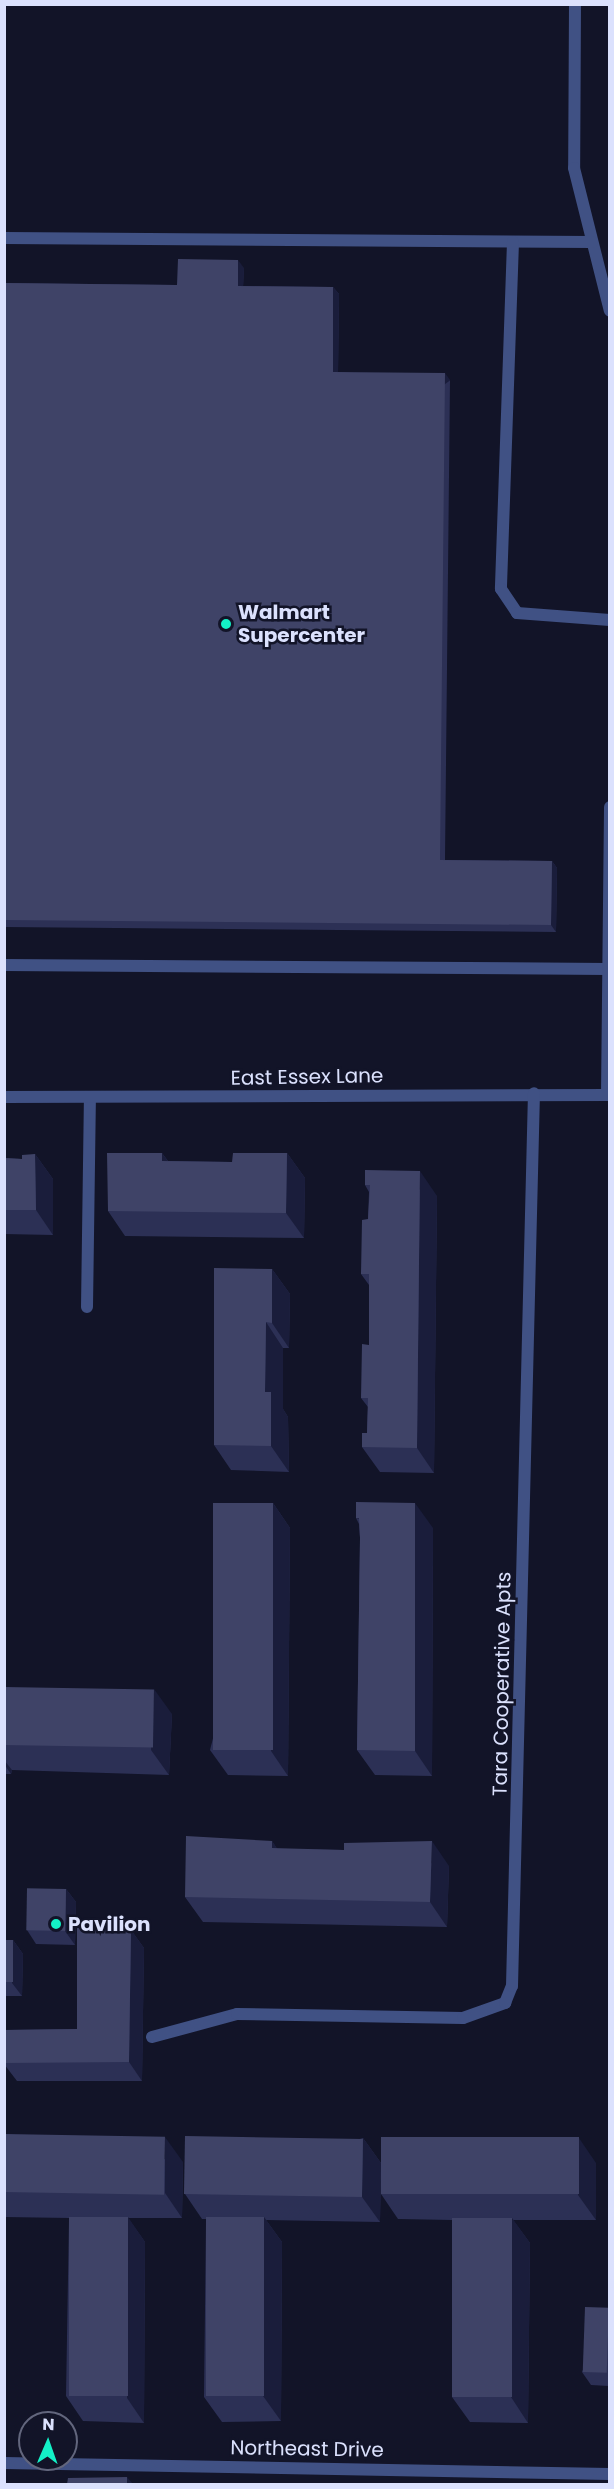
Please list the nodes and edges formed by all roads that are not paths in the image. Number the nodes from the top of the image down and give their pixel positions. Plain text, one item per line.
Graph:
1 (575, 4) edge
2 (4, 238) edge
3 (513, 242) junction
4 (592, 242) junction
5 (609, 311) edge
6 (609, 620) edge
7 (609, 807) edge
8 (4, 965) edge
9 (608, 969) edge
10 (534, 1093) junction
11 (608, 1095) edge
12 (4, 1097) edge
13 (90, 1099) junction
14 (87, 1306) dead end
15 (152, 2037) dead end
16 (4, 2463) edge
17 (609, 2474) edge

1 - 4 street
2 - 3 street
3 - 4 street
3 - 6 street
4 - 5 street
7 - 9 street
8 - 9 street
9 - 11 street
10 - 11 street, East Essex Lane
10 - 13 street, East Essex Lane
10 - 15 street, Tara Cooperative Apts
12 - 13 street, East Essex Lane
13 - 14 street
16 - 17 street, Northeast Drive

